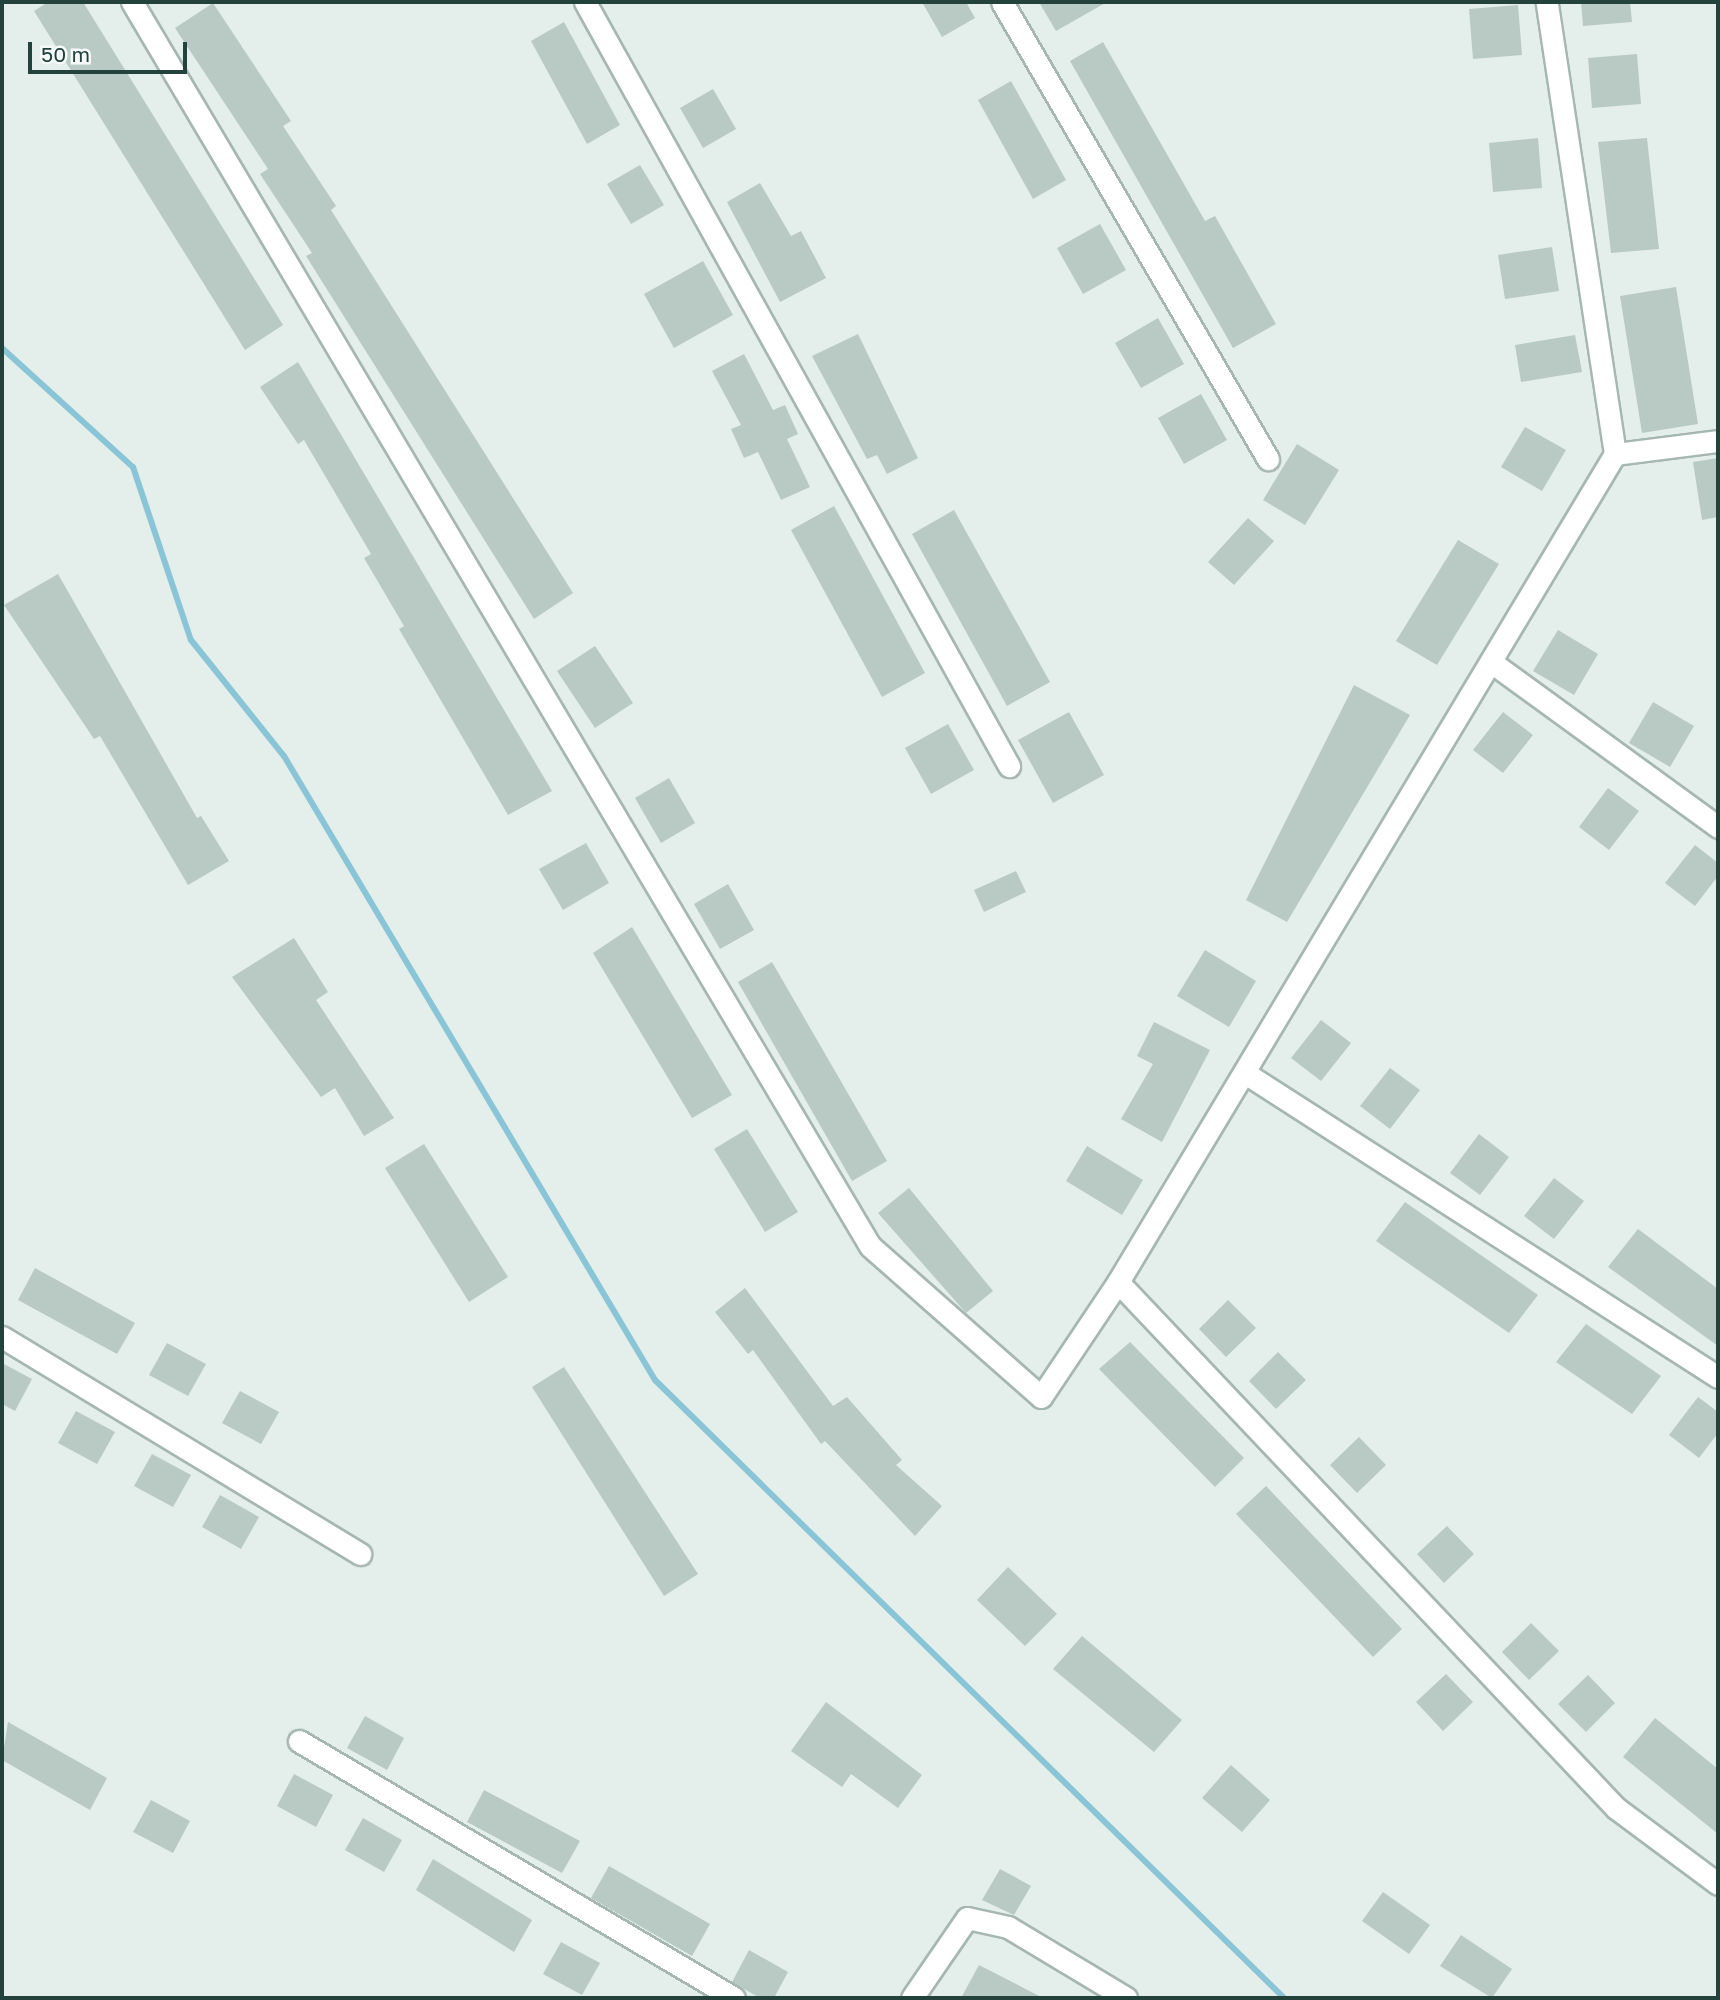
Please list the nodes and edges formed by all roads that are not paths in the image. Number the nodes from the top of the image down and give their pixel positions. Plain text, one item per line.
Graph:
1 (132, 2) edge
2 (585, 2) edge
3 (1002, 2) edge
4 (1547, 2) edge
5 (1718, 441) edge
6 (1615, 454) junction
7 (1268, 459) dead end
8 (1491, 662) junction
9 (1009, 766) dead end
10 (1718, 827) edge
11 (1245, 1073) junction
12 (1118, 1282) junction
13 (2, 1337) edge
14 (1718, 1377) edge
15 (361, 1554) dead end
16 (299, 1741) dead end
17 (1718, 1884) edge
18 (734, 1998) edge
19 (912, 1998) edge
20 (1126, 1998) edge

1 - 12 street
2 - 9 street
3 - 7 street
4 - 6 street
5 - 6 street
6 - 8 street
8 - 10 street
8 - 11 street
11 - 12 street
11 - 14 street
12 - 17 street
13 - 15 street
16 - 18 street
19 - 20 street

